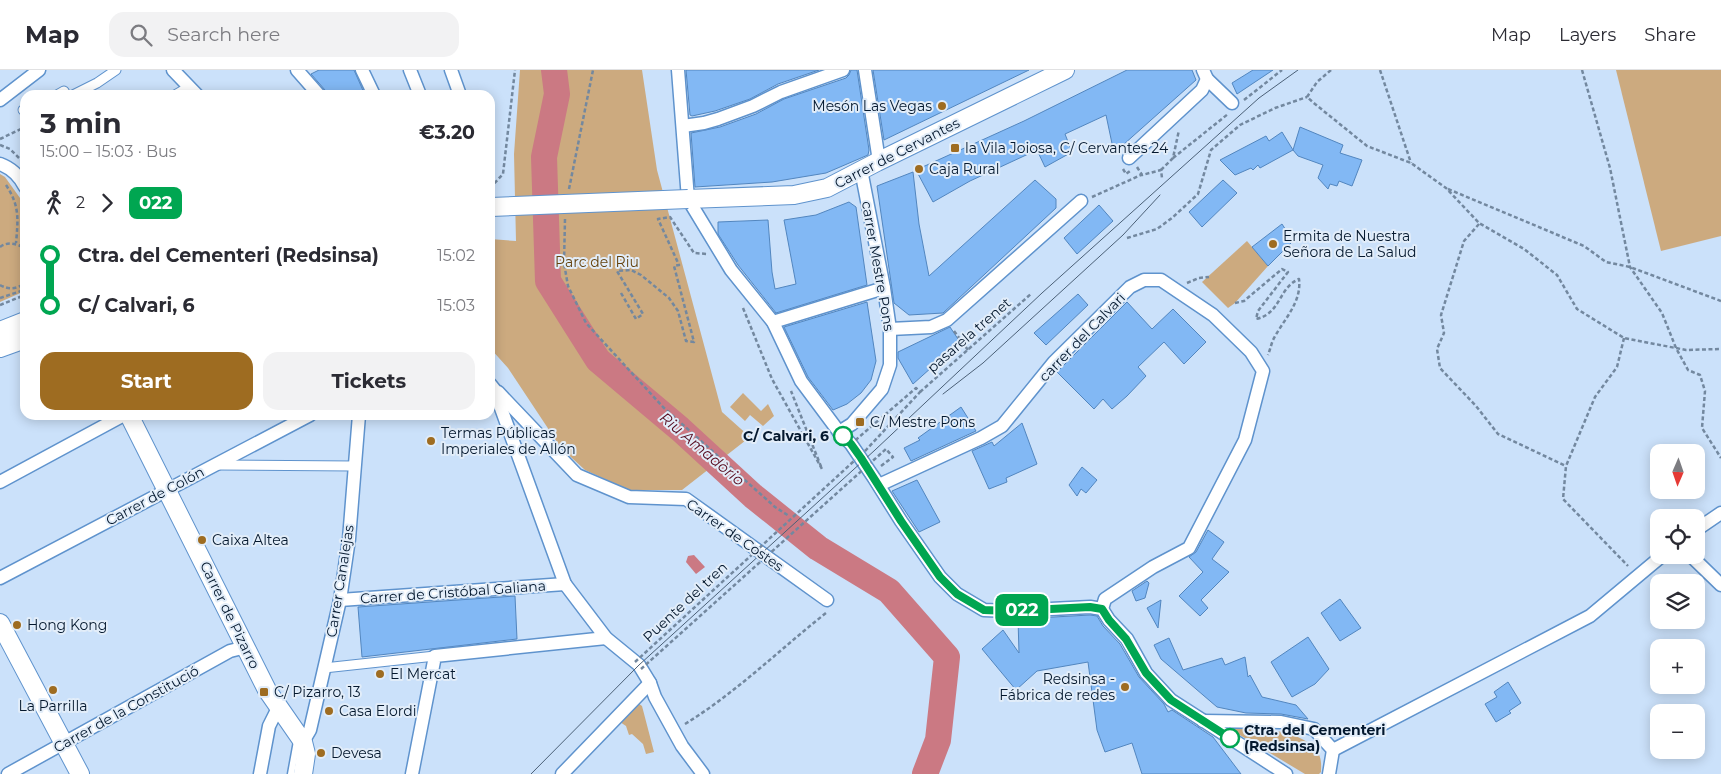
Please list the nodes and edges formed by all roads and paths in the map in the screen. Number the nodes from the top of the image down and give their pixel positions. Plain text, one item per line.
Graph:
1 (39, 70) edge
2 (116, 70) edge
3 (173, 70) edge
4 (362, 70) edge
5 (410, 70) edge
6 (451, 70) edge
7 (515, 70) edge
8 (592, 70) edge
9 (678, 70) edge
10 (843, 70) edge
11 (865, 70) edge
12 (1065, 70) edge
13 (1331, 70) edge
14 (1380, 70) edge
15 (1582, 70) edge
16 (303, 71) edge
17 (1205, 75) edge
18 (83, 90) edge
19 (192, 90) edge
20 (316, 90) edge
21 (372, 90) edge
22 (418, 90) edge
23 (458, 90) edge
24 (1307, 97) junction
25 (0, 100) edge
26 (1232, 102) dead end
27 (1180, 111) junction
28 (682, 126) junction
29 (20, 129) edge
30 (0, 139) edge
31 (0, 145) edge
32 (1130, 158) joint
33 (20, 159) edge
34 (879, 161) junction
35 (1411, 163) junction
36 (0, 164) edge
37 (861, 170) junction
38 (1161, 170) junction
39 (1142, 175) junction
40 (20, 178) edge
41 (1162, 178) dead end
42 (4, 182) dead end
43 (495, 183) edge
44 (1446, 188) junction
45 (568, 196) dead end
46 (688, 199) junction
47 (1081, 201) joint
48 (495, 208) edge
49 (566, 213) dead end
50 (1479, 223) junction
51 (1127, 238) dead end
52 (16, 244) junction
53 (20, 246) edge
54 (0, 247) edge
55 (712, 254) dead end
56 (1630, 268) junction
57 (0, 285) edge
58 (884, 288) junction
59 (20, 289) joint
60 (1032, 293) dead end
61 (622, 294) dead end
62 (20, 297) edge
63 (0, 298) edge
64 (1721, 301) edge
65 (741, 303) dead end
66 (1235, 304) dead end
67 (0, 305) edge
68 (947, 320) junction
69 (773, 322) junction
70 (20, 323) edge
71 (890, 329) junction
72 (0, 331) edge
73 (1624, 338) junction
74 (20, 341) edge
75 (0, 348) edge
76 (1676, 348) junction
77 (1721, 349) edge
78 (968, 350) junction
79 (1263, 371) junction
80 (789, 386) dead end
81 (495, 389) edge
82 (920, 392) junction
83 (495, 394) edge
84 (115, 420) edge
85 (132, 420) edge
86 (300, 420) edge
87 (359, 420) edge
88 (839, 432) junction
89 (851, 444) junction
90 (1721, 458) edge
91 (214, 465) junction
92 (354, 466) junction
93 (1566, 466) junction
94 (870, 472) junction
95 (0, 482) edge
96 (879, 485) junction
97 (168, 489) junction
98 (1721, 514) edge
99 (789, 516) dead end
100 (1705, 524) edge
101 (1652, 564) edge
102 (1699, 564) edge
103 (1638, 576) junction
104 (0, 578) edge
105 (565, 584) junction
106 (1721, 585) edge
107 (340, 600) junction
108 (828, 600) joint
109 (1102, 609) junction
110 (0, 623) edge
111 (606, 638) junction
112 (246, 647) junction
113 (434, 656) junction
114 (638, 665) junction
115 (324, 668) junction
116 (650, 683) junction
117 (278, 708) junction
118 (1202, 721) junction
119 (673, 731) junction
120 (300, 737) junction
121 (64, 743) junction
122 (1333, 750) junction
123 (8, 774) edge
124 (80, 774) edge
125 (260, 774) edge
126 (291, 774) edge
127 (303, 774) edge
128 (412, 774) edge
129 (562, 774) edge
130 (703, 774) edge
131 (1286, 774) edge
132 (1329, 774) edge

1 - 25 street
2 - 18 street
3 - 19 street
4 - 21 street
5 - 22 street
6 - 23 street
7 - 43 path
8 - 45 path
9 - 28 street
10 - 28 street
11 - 34 street
12 - 34 main road, Carrer de Cervantes
13 - 24 path
14 - 35 path
15 - 56 path
16 - 20 street
17 - 26 street
17 - 27 street
24 - 35 path
24 - 51 path
27 - 32 street
27 - 38 path
28 - 46 street
29 - 30 path
31 - 33 path
32 - 39 path
34 - 37 main road, Carrer de Cervantes
35 - 44 path
36 - 40 street
37 - 46 main road, Carrer de Cervantes
37 - 58 street, carrer Mestre Pons
38 - 39 path
38 - 41 path
39 - 47 path
42 - 52 path
44 - 50 path
44 - 56 path
46 - 48 main road, Carrer de Cervantes, bridge
46 - 69 street
47 - 68 street
49 - 99 path
50 - 73 path
50 - 93 path
52 - 53 path
52 - 54 path
55 - 61 path
56 - 64 path
56 - 76 path
57 - 59 path
58 - 69 street
58 - 71 street, carrer Mestre Pons
59 - 63 path
60 - 78 path, pasarela trenet
62 - 67 path
65 - 80 path
66 - 79 path
68 - 71 street
68 - 78 path
69 - 88 street
70 - 72 main road
71 - 88 street, carrer Mestre Pons
73 - 76 path
73 - 93 path
74 - 75 main road
76 - 77 path
76 - 90 path
78 - 82 path, pasarela trenet
79 - 96 street, carrer del Calvari
79 - 109 street
81 - 108 street, Carrer de Costes
82 - 89 path, bridge
82 - 114 path, Puente del tren, bridge
83 - 105 street
84 - 95 street
85 - 97 main road, Carrer de Pizarro
86 - 91 street, Carrer de Colón
87 - 92 street, Carrer Canalejas
88 - 89 street
89 - 94 street
91 - 92 street
91 - 97 street, Carrer de Colón
92 - 107 street, Carrer Canalejas
93 - 103 path
94 - 96 street
94 - 114 path, Puente del tren, bridge
96 - 109 street
97 - 104 street, Carrer de Colón
97 - 112 main road, Carrer de Pizarro
98 - 100 street
101 - 103 street
102 - 106 street
103 - 122 street
105 - 107 street, Carrer de Cristóbal Galiana
105 - 111 street
107 - 115 street, Carrer Canalejas
108 - 119 path
109 - 118 street
110 - 121 main road
111 - 113 street
111 - 114 street
112 - 117 main road, Carrer de Pizarro
112 - 121 street, Carrer de la Constitució
113 - 115 street
113 - 128 street
114 - 116 street
115 - 120 street, Carrer Canalejas
116 - 119 street
116 - 129 street
117 - 120 main road, Carrer de Pizarro
117 - 125 street
118 - 122 street
118 - 131 street
119 - 130 street
120 - 126 lane
120 - 127 main road
121 - 123 street, Carrer de la Constitució
121 - 124 main road
122 - 132 street

